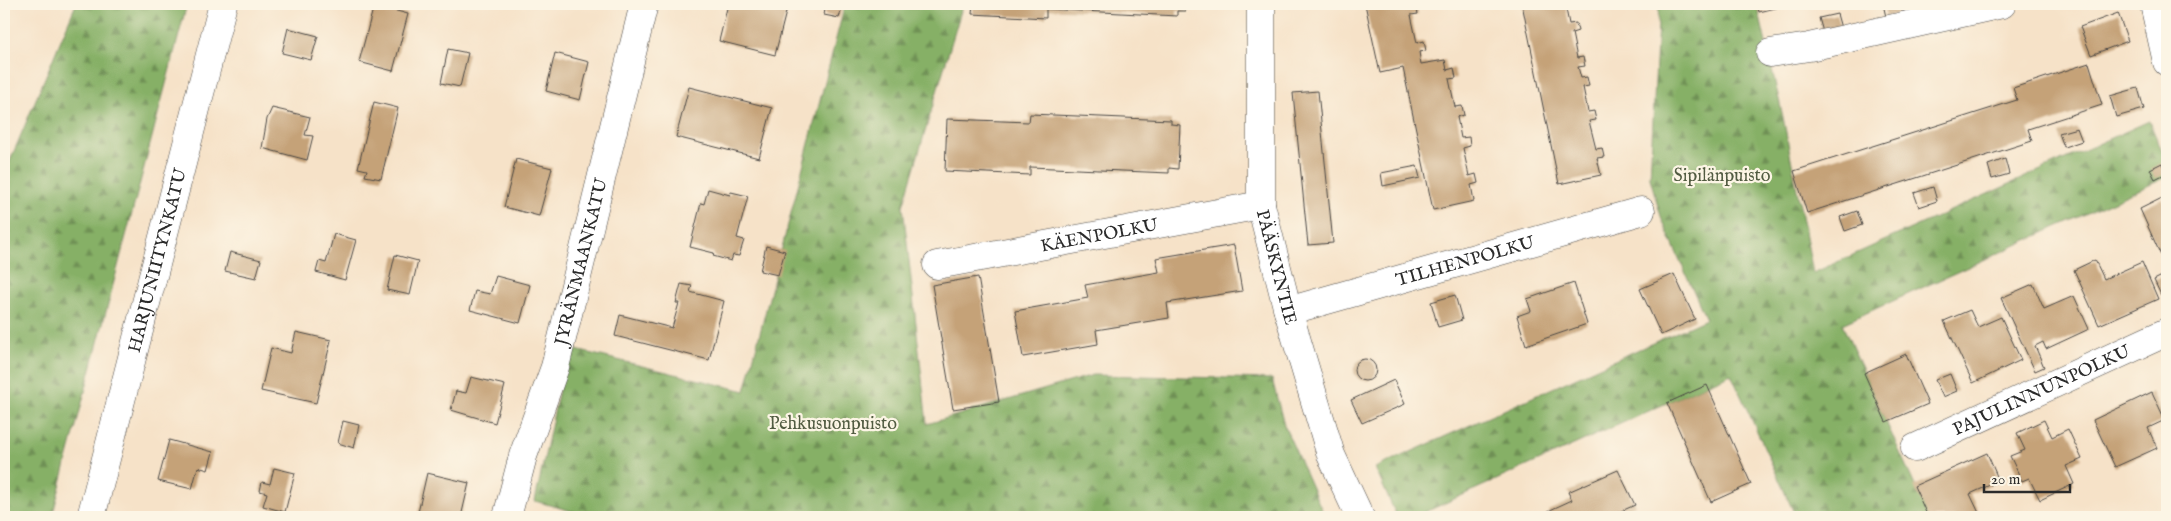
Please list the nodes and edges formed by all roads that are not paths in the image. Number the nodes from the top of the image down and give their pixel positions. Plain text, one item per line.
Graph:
1 (222, 4) edge
2 (644, 4) edge
3 (1261, 4) edge
4 (2002, 4) edge
5 (2154, 4) edge
6 (1770, 52) dead end
7 (2167, 62) edge
8 (1260, 205) junction
9 (1641, 211) dead end
10 (937, 265) dead end
11 (1288, 311) junction
12 (2167, 332) edge
13 (1915, 448) dead end
14 (91, 517) edge
15 (507, 517) edge
16 (1360, 517) edge

1 - 14 street, HARJUNIITYNKATU
2 - 15 street, JYRÄNMAANKATU
3 - 8 street, PÄÄSKYNTIE
4 - 6 street
5 - 7 street
8 - 10 street, KÄENPOLKU
8 - 11 street, PÄÄSKYNTIE
9 - 11 street, TILHENPOLKU
11 - 16 street, PÄÄSKYNTIE
12 - 13 street, PAJULINNUNPOLKU

